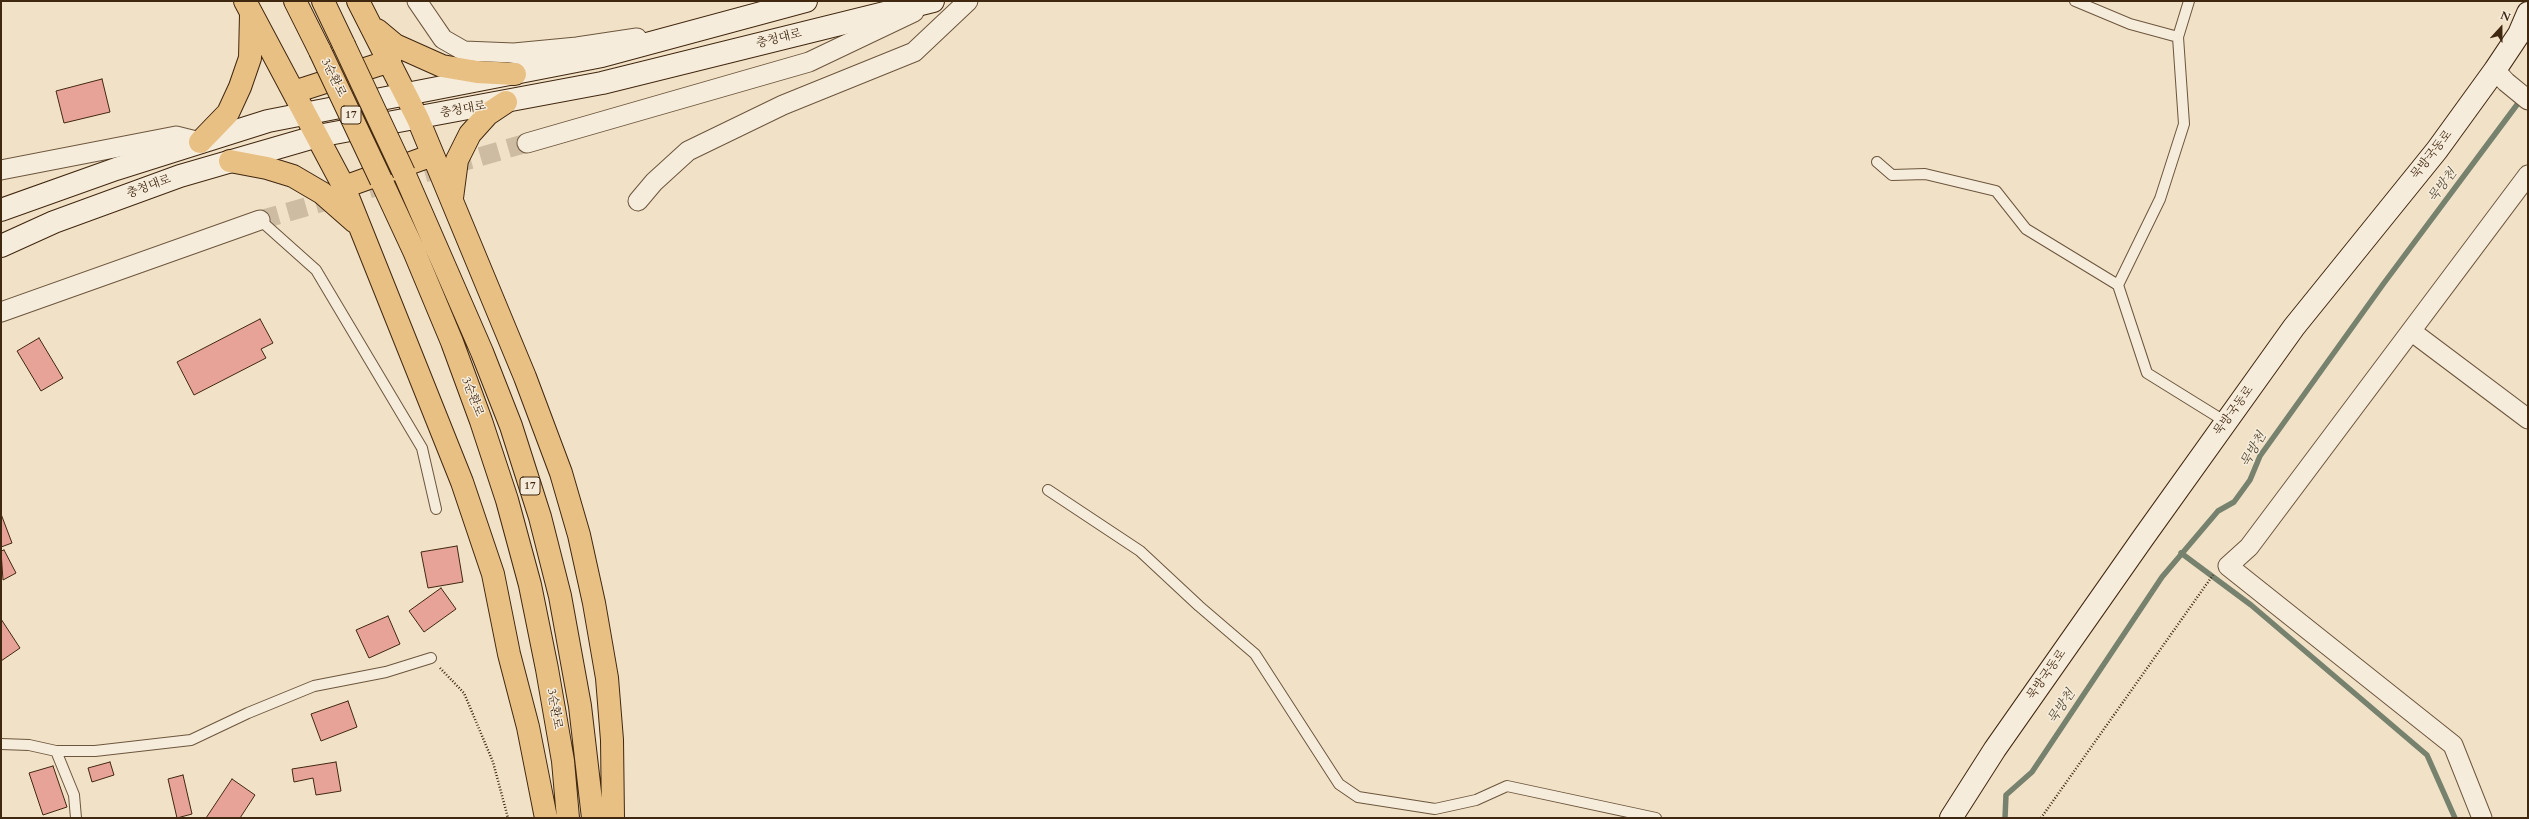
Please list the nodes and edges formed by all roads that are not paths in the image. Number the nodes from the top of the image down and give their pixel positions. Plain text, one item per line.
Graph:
1 (295, 1) edge
2 (323, 1) edge
3 (358, 1) edge
4 (417, 1) edge
5 (806, 1) edge
6 (933, 1) edge
7 (937, 1) edge
8 (968, 1) edge
9 (2075, 1) edge
10 (2189, 1) edge
11 (248, 7) edge
12 (2528, 13) edge
13 (369, 22) junction
14 (715, 26) junction
15 (2178, 37) junction
16 (390, 61) junction
17 (515, 74) junction
18 (2500, 76) junction
19 (294, 92) junction
20 (407, 95) junction
21 (2528, 100) edge
22 (506, 102) junction
23 (306, 114) junction
24 (418, 119) junction
25 (318, 136) junction
26 (200, 142) junction
27 (527, 143) tunnel mouth
28 (433, 155) junction
29 (230, 161) junction
30 (1877, 162) dead end
31 (1, 170) edge
32 (2528, 175) edge
33 (344, 187) junction
34 (452, 201) junction
35 (638, 201) dead end
36 (1, 210) edge
37 (260, 220) joint
38 (360, 227) junction
39 (1, 246) edge
40 (2118, 285) junction
41 (1, 312) edge
42 (2411, 331) junction
43 (2528, 419) edge
44 (2226, 422) junction
45 (1048, 490) dead end
46 (436, 510) dead end
47 (431, 658) road end
48 (1, 744) edge
49 (56, 751) junction
50 (76, 818) edge
51 (546, 818) edge
52 (568, 818) edge
53 (593, 818) edge
54 (613, 818) edge
55 (1656, 818) edge
56 (1951, 818) edge
57 (2482, 818) edge

1 - 52 highway, 3순환로 / 17, bridge
2 - 53 highway, 3순환로 / 17, bridge
3 - 13 highway
4 - 14 street
5 - 14 main road
6 - 22 main road, 충청대로
7 - 27 street
8 - 35 street
9 - 15 lane
10 - 15 lane
11 - 19 highway
11 - 26 highway
12 - 18 main road, 묵방국동로
13 - 16 highway
13 - 17 highway
14 - 17 main road
15 - 40 lane
16 - 19 highway
16 - 20 highway
17 - 20 main road
18 - 21 street
18 - 44 main road, 묵방국동로
19 - 23 highway
20 - 23 main road
20 - 24 highway
22 - 24 main road, 충청대로
22 - 34 highway
23 - 25 highway
23 - 26 main road
24 - 25 main road, 충청대로
24 - 28 highway
25 - 29 main road, 충청대로
25 - 33 highway
26 - 31 street
26 - 36 main road
28 - 33 highway
28 - 34 highway
29 - 38 highway
29 - 39 main road, 충청대로
30 - 40 lane
32 - 42 street
33 - 38 highway
34 - 54 highway
37 - 41 street
37 - 46 lane
38 - 51 highway
40 - 44 lane
42 - 43 street
42 - 57 street
44 - 56 main road, 묵방국동로
45 - 55 lane
47 - 49 lane
48 - 49 lane
49 - 50 lane

